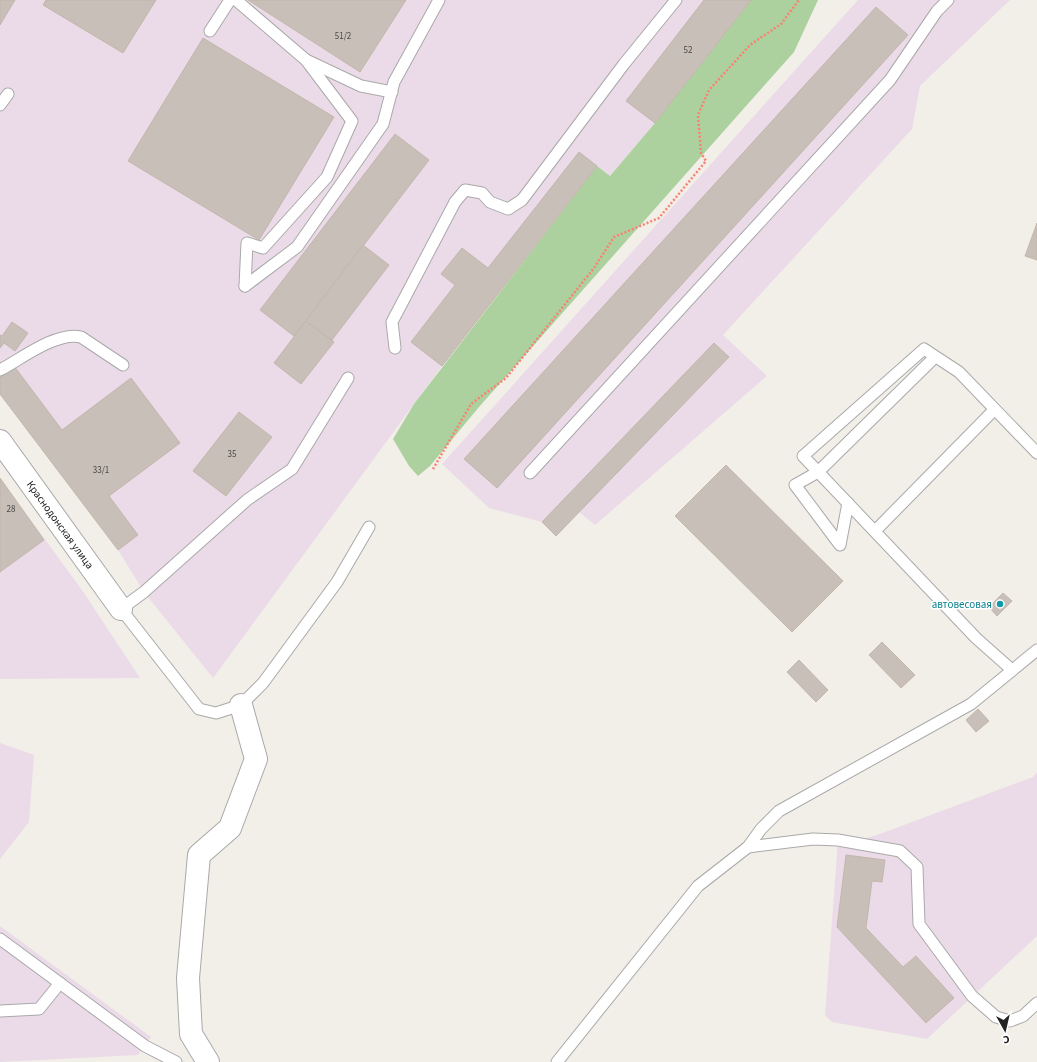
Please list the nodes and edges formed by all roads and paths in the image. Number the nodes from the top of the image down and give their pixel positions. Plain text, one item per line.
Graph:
1 (230, 0) edge
2 (236, 0) edge
3 (439, 0) edge
4 (676, 0) edge
5 (799, 0) edge
6 (948, 0) edge
7 (210, 31) dead end
8 (306, 60) junction
9 (392, 92) junction
10 (8, 94) dead end
11 (0, 105) edge
12 (395, 348) dead end
13 (935, 357) junction
14 (123, 365) dead end
15 (0, 370) edge
16 (348, 378) dead end
17 (994, 410) junction
18 (0, 441) edge
19 (1037, 453) edge
20 (433, 469) dead end
21 (818, 472) junction
22 (530, 473) dead end
23 (848, 503) junction
24 (369, 527) dead end
25 (875, 530) junction
26 (120, 609) junction
27 (1037, 650) edge
28 (1012, 670) junction
29 (241, 705) junction
30 (748, 847) junction
31 (0, 938) edge
32 (60, 983) junction
33 (1037, 1003) edge
34 (0, 1011) edge
35 (176, 1062) edge
36 (208, 1062) edge
37 (557, 1062) edge

1 - 7 lane
2 - 8 lane
3 - 9 lane
4 - 12 lane
5 - 20 path
6 - 22 lane
8 - 9 lane
8 - 9 lane
10 - 11 lane
13 - 17 lane
13 - 21 lane
13 - 21 lane
14 - 15 lane
16 - 26 lane
17 - 19 lane
17 - 25 lane
18 - 26 street, Краснодонская улица
21 - 23 lane
21 - 23 lane
23 - 25 lane
24 - 29 lane
25 - 28 lane
26 - 29 lane
27 - 28 lane
28 - 30 lane
29 - 36 street
30 - 33 lane
30 - 37 lane
31 - 32 lane
32 - 34 lane
32 - 35 lane

